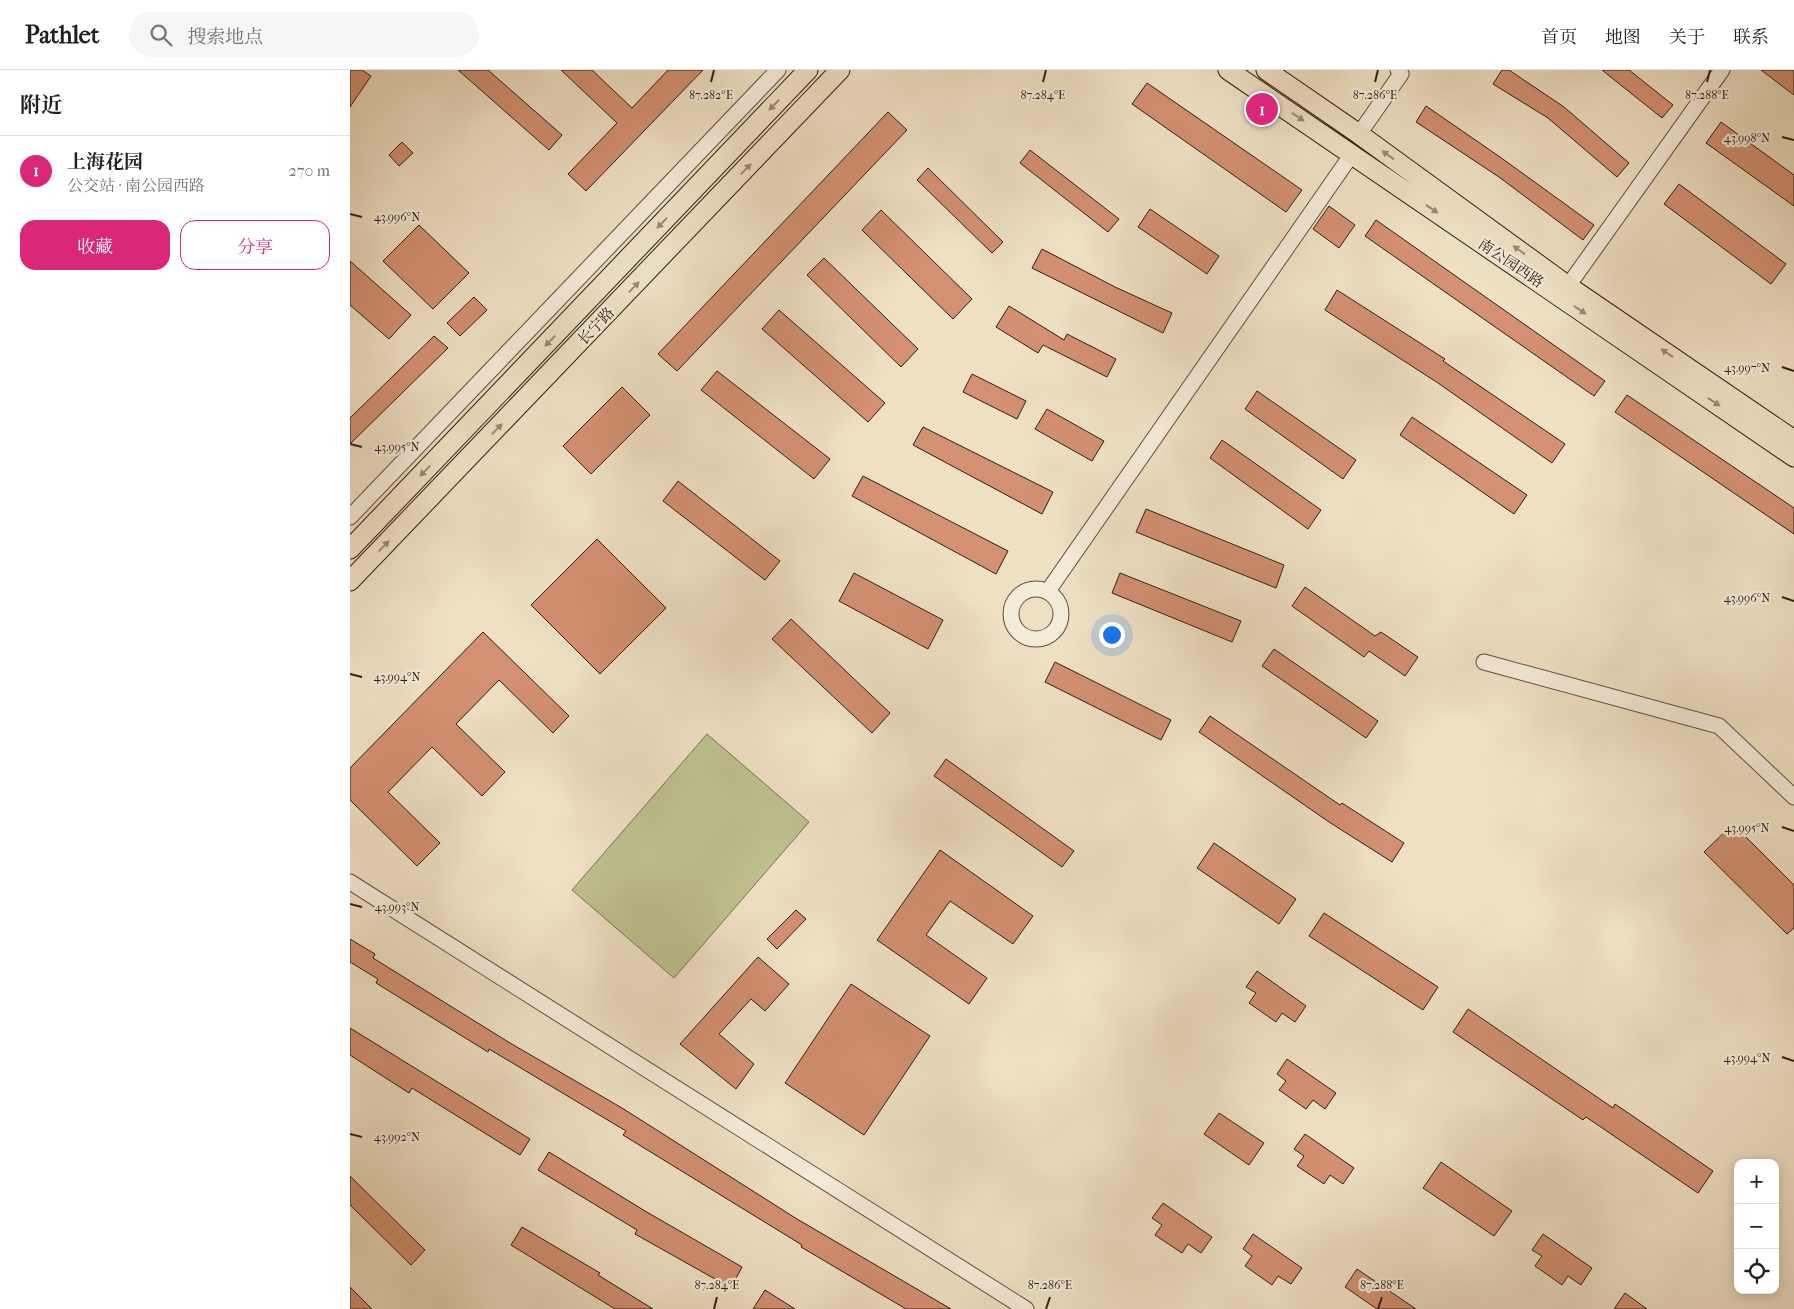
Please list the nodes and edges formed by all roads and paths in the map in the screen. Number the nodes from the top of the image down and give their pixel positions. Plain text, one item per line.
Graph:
1 (778, 70) edge
2 (808, 70) edge
3 (840, 70) edge
4 (1228, 70) edge
5 (1266, 70) edge
6 (1398, 70) edge
7 (1722, 70) edge
8 (1359, 134) junction
9 (1352, 154) junction
10 (1568, 286) junction
11 (1794, 440) edge
12 (1794, 457) edge
13 (350, 517) edge
14 (350, 549) edge
15 (350, 581) edge
16 (1048, 591) dead end
17 (1484, 662) dead end
18 (1794, 797) edge
19 (350, 882) edge
20 (1026, 1309) edge

1 - 13 street
2 -> 14 main road, 长宁路
15 -> 3 main road, 长宁路
4 -> 9 main road, 南公园西路
5 - 8 main road, 南公园西路
6 - 8 street
7 - 10 street
10 -> 8 main road, 南公园西路
9 -> 12 main road, 南公园西路
9 - 16 street
11 -> 10 main road, 南公园西路
17 - 18 street
19 - 20 street

